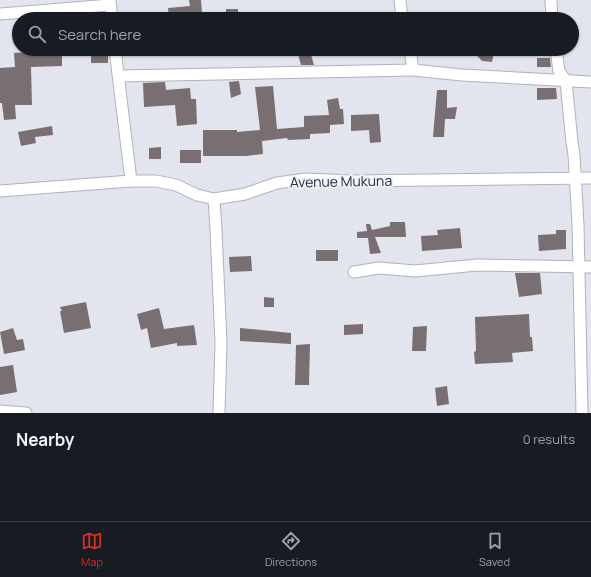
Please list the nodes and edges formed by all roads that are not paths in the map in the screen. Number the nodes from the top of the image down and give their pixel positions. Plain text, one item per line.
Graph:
1 (400, 0) edge
2 (550, 0) edge
3 (110, 3) edge
4 (20, 12) edge
5 (401, 12) edge
6 (551, 12) edge
7 (12, 13) edge
8 (0, 14) edge
9 (117, 56) edge
10 (411, 56) edge
11 (557, 56) edge
12 (413, 70) junction
13 (119, 76) junction
14 (566, 81) junction
15 (591, 82) edge
16 (591, 178) edge
17 (575, 179) junction
18 (131, 182) junction
19 (0, 191) edge
20 (214, 198) junction
21 (579, 267) junction
22 (591, 267) edge
23 (354, 272) dead end
24 (0, 411) edge
25 (26, 413) edge
26 (219, 413) edge
27 (582, 413) edge

1 - 5 street
2 - 6 street
3 - 4 street
7 - 8 street
9 - 13 street
10 - 12 street
11 - 14 street
12 - 13 street
12 - 14 street
13 - 18 street
14 - 15 street
14 - 17 street
16 - 17 street, Avenue Mukuna
17 - 20 street, Avenue Mukuna
17 - 21 street
18 - 19 street, Avenue Mukuna
18 - 20 street, Avenue Mukuna
20 - 26 street
21 - 22 street
21 - 23 street
21 - 27 street
24 - 25 street

